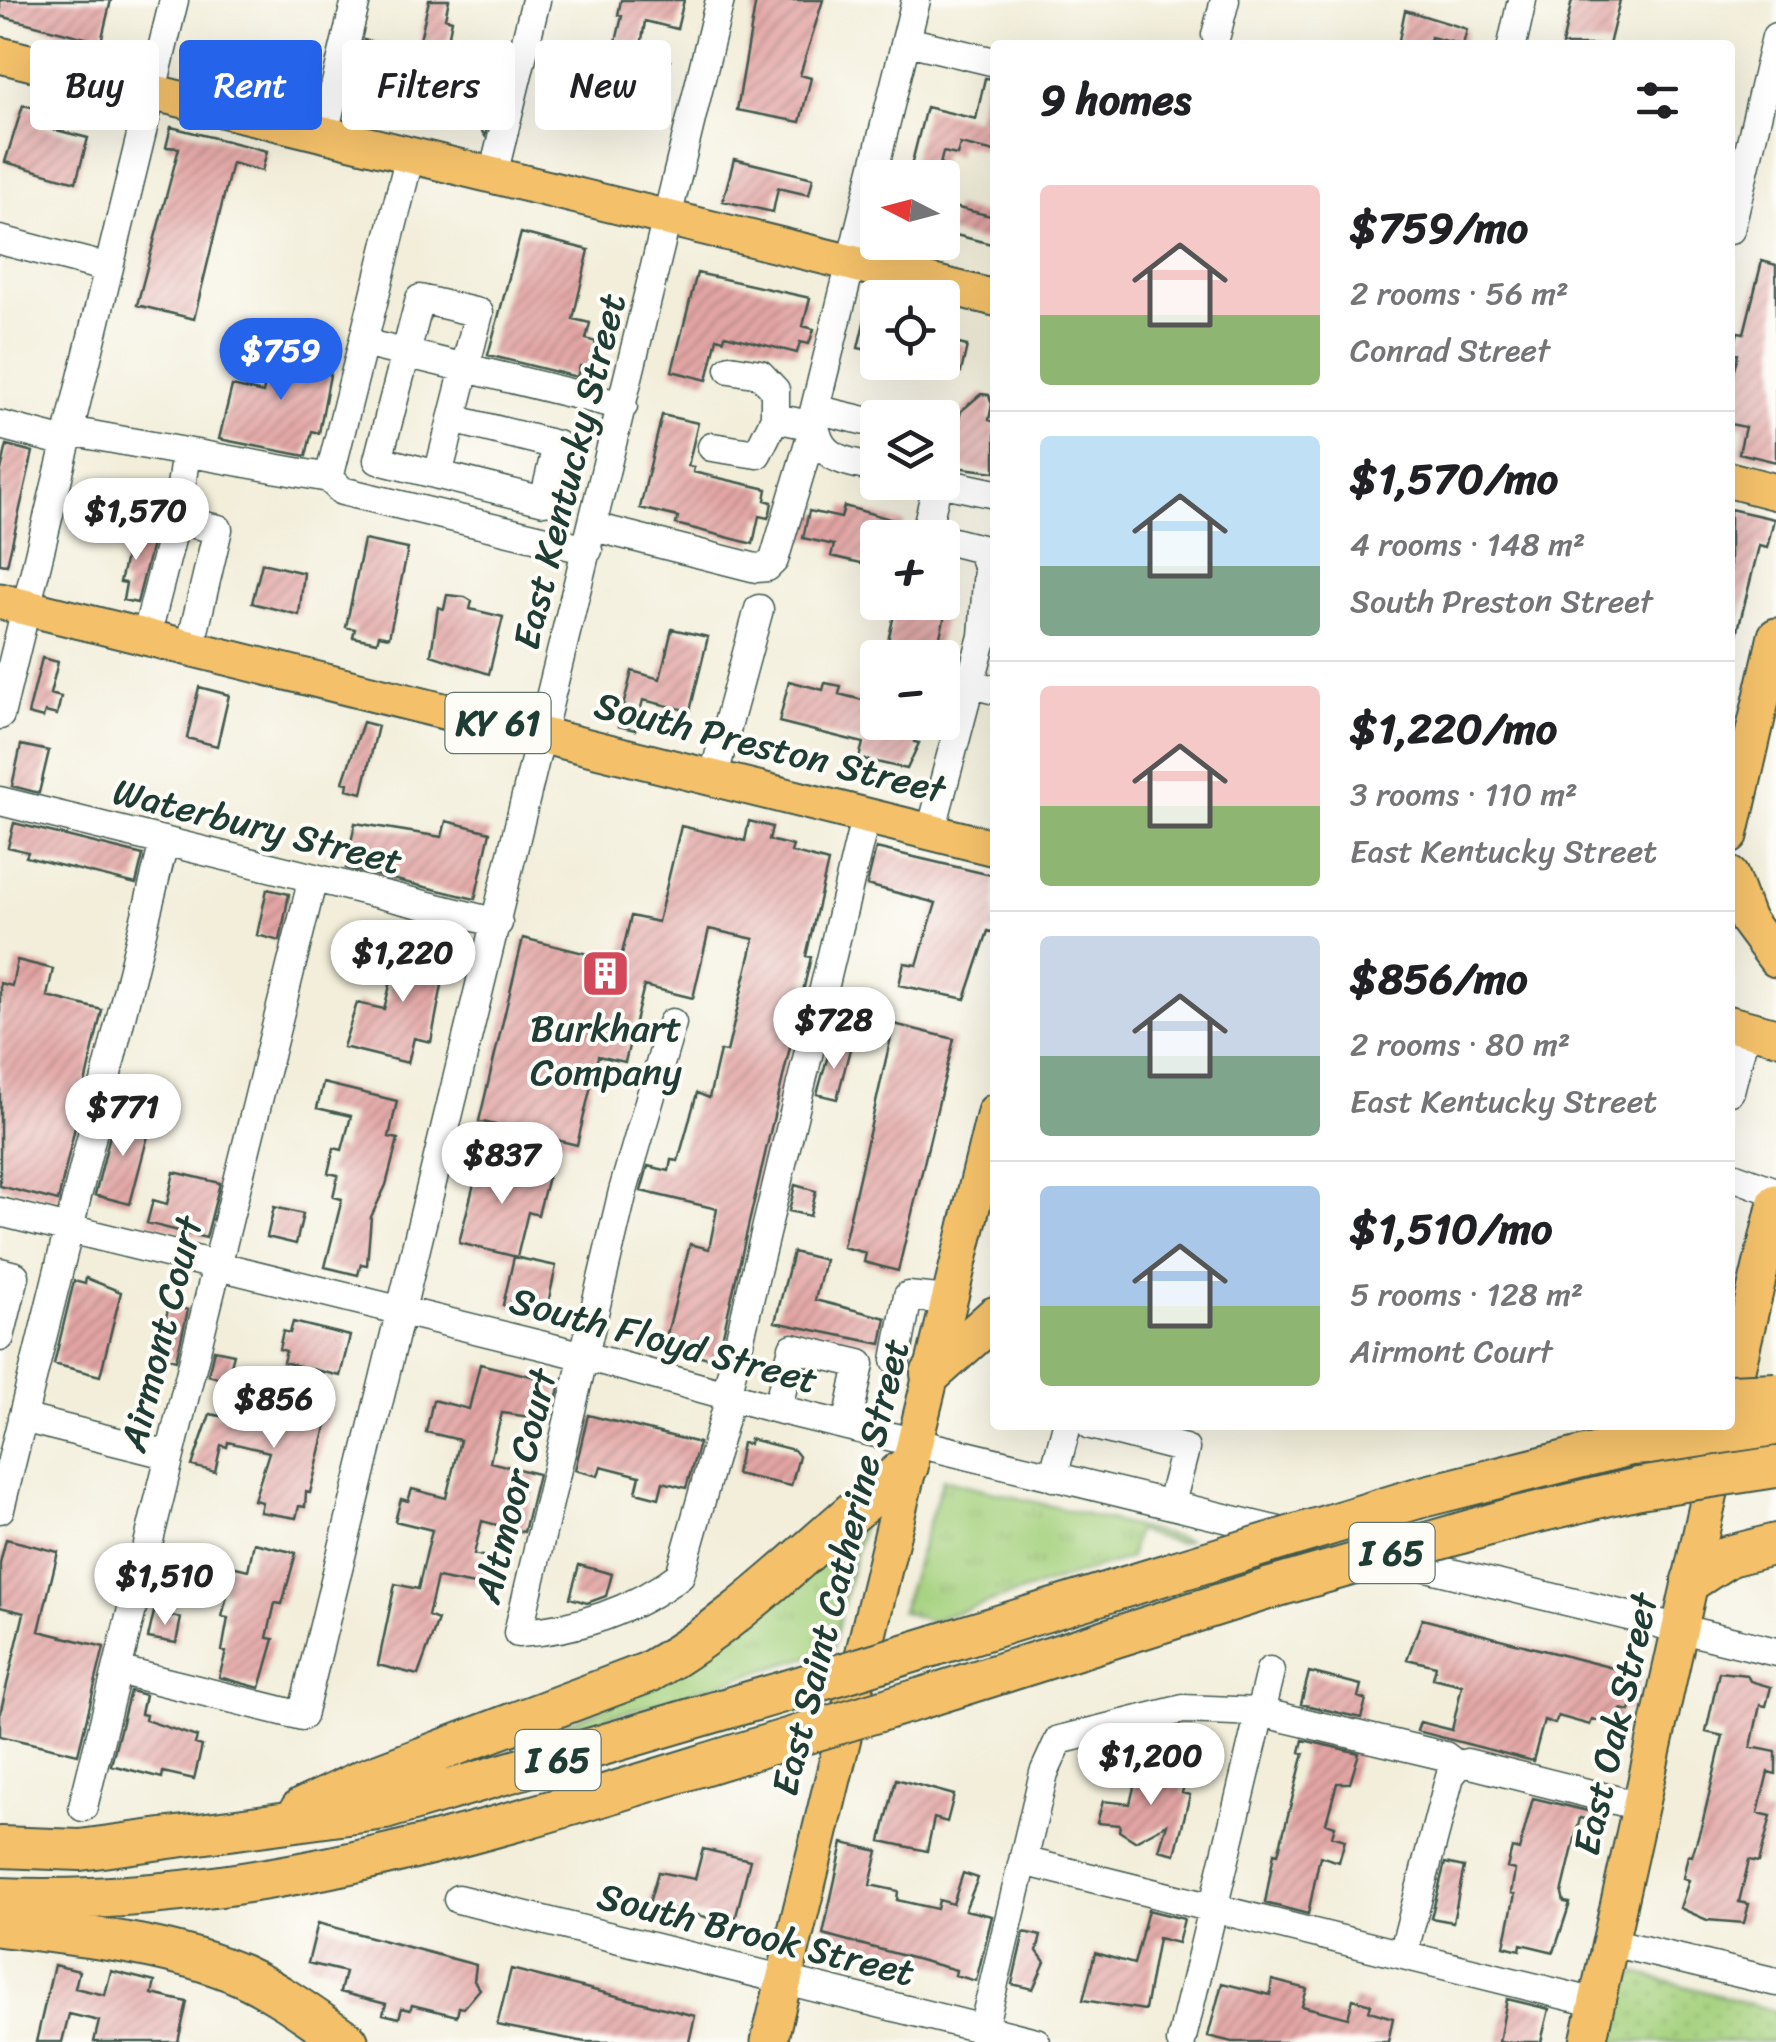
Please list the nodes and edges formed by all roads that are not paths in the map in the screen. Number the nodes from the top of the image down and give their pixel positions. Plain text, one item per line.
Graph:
1 (174, 0) edge
2 (356, 0) edge
3 (536, 0) edge
4 (720, 0) edge
5 (916, 0) edge
6 (1225, 0) edge
7 (1522, 0) edge
8 (1216, 35) dead end
9 (1776, 37) edge
10 (1513, 40) edge
11 (907, 41) junction
12 (0, 54) edge
13 (159, 60) edge
14 (990, 61) edge
15 (30, 62) edge
16 (159, 94) edge
17 (142, 130) edge
18 (324, 134) junction
19 (410, 155) junction
20 (492, 175) junction
21 (1735, 209) edge
22 (668, 218) junction
23 (0, 240) edge
24 (852, 262) junction
25 (108, 268) junction
26 (990, 297) edge
27 (362, 343) junction
28 (406, 354) junction
29 (465, 368) junction
30 (730, 370) dead end
31 (623, 406) junction
32 (775, 418) junction
33 (814, 418) junction
34 (452, 419) junction
35 (860, 422) edge
36 (0, 425) edge
37 (68, 436) junction
38 (712, 447) dead end
39 (186, 452) junction
40 (860, 464) edge
41 (438, 475) junction
42 (329, 478) junction
43 (1735, 481) edge
44 (960, 486) edge
45 (1776, 492) edge
46 (990, 493) edge
47 (176, 520) junction
48 (591, 539) junction
49 (960, 544) edge
50 (13, 604) edge
51 (759, 609) dead end
52 (989, 633) edge
53 (1776, 636) edge
54 (146, 637) junction
55 (190, 648) junction
56 (982, 687) edge
57 (0, 715) edge
58 (544, 734) junction
59 (1739, 752) edge
60 (714, 775) junction
61 (1735, 789) edge
62 (0, 801) edge
63 (866, 814) junction
64 (931, 831) junction
65 (164, 842) junction
66 (990, 847) edge
67 (313, 878) junction
68 (1735, 888) edge
69 (498, 922) junction
70 (1776, 959) edge
71 (672, 1023) dead end
72 (1751, 1029) edge
73 (1735, 1071) edge
74 (990, 1132) edge
75 (1735, 1180) edge
76 (1775, 1211) edge
77 (0, 1212) edge
78 (68, 1228) junction
79 (218, 1266) junction
80 (0, 1272) edge
81 (1765, 1294) edge
82 (402, 1312) junction
83 (990, 1320) edge
84 (0, 1337) edge
85 (585, 1356) junction
86 (860, 1364) junction
87 (920, 1367) junction
88 (1735, 1381) edge
89 (1776, 1393) edge
90 (728, 1396) junction
91 (1735, 1396) edge
92 (777, 1409) junction
93 (22, 1418) junction
94 (1776, 1425) edge
95 (847, 1426) junction
96 (1066, 1430) edge
97 (1110, 1430) edge
98 (1723, 1430) edge
99 (911, 1454) junction
100 (170, 1456) junction
101 (1776, 1467) edge
102 (1053, 1476) junction
103 (1171, 1503) junction
104 (0, 1508) edge
105 (1776, 1544) edge
106 (1692, 1580) junction
107 (1680, 1629) junction
108 (1776, 1652) edge
109 (117, 1670) junction
110 (1270, 1670) dead end
111 (1260, 1712) junction
112 (1458, 1766) junction
113 (1640, 1806) junction
114 (83, 1807) dead end
115 (325, 1808) junction
116 (10, 1848) edge
117 (1023, 1861) junction
118 (458, 1899) dead end
119 (1214, 1908) junction
120 (9, 1913) edge
121 (1610, 1942) junction
122 (1403, 1954) junction
123 (782, 1980) junction
124 (1776, 1982) edge
125 (1597, 2003) junction
126 (983, 2029) junction
127 (348, 2042) edge
128 (768, 2042) edge
129 (1036, 2042) edge
130 (1180, 2042) edge
131 (1588, 2042) edge

1 - 13 street
2 - 18 street
3 - 20 street
4 - 22 street, East Kentucky Street
5 - 11 street
6 - 8 street
7 - 10 street
9 - 21 street
11 - 14 street
11 - 24 street
12 - 15 main road
16 - 18 main road
17 - 25 street
18 - 19 main road
19 - 20 main road
19 - 27 street
20 - 22 main road
22 - 24 main road
22 - 31 street, East Kentucky Street
23 - 25 street
24 - 26 main road
24 - 33 street
25 - 37 street
27 - 28 street
27 - 42 street
28 - 29 street
28 - 29 street
28 - 41 street
29 - 31 street
29 - 34 street
30 - 32 street
31 - 48 street, East Kentucky Street
32 - 33 street
32 - 38 street
33 - 35 street
33 - 40 street
33 - 48 street
34 - 41 street
34 - 41 street
36 - 37 street
37 - 39 street
37 - 50 street
39 - 42 street
39 - 47 street
42 - 48 street
43 - 45 main road
44 - 46 street
47 - 54 street
47 - 55 street
48 - 58 street, East Kentucky Street
49 - 52 street
50 - 54 main road, South Preston Street / KY 61
50 - 57 street
51 - 60 street
52 - 56 street
53 - 59 main road
54 - 55 main road, South Preston Street / KY 61
55 - 58 main road, South Preston Street / KY 61
56 - 64 street
58 - 60 main road, South Preston Street / KY 61
58 - 69 street, East Kentucky Street
59 - 61 main road
60 - 63 main road, South Preston Street / KY 61
62 - 65 street, Waterbury Street
63 - 64 main road, South Preston Street / KY 61
63 - 90 street
64 - 66 main road, South Preston Street / KY 61
65 - 67 street, Waterbury Street
65 - 78 street
67 - 69 street, Waterbury Street
67 - 79 street, Airmont Court
68 - 70 main road
69 - 82 street, East Kentucky Street
71 - 85 street, Altmoor Court
72 - 73 street
74 - 87 main road, East Saint Catherine Street
75 - 76 street
76 - 81 main road
77 - 78 street, South Floyd Street
78 - 79 street, South Floyd Street
78 - 93 street
79 - 82 street, South Floyd Street
79 - 100 street, Airmont Court
80 - 84 street
81 - 88 main road
82 - 85 street, South Floyd Street
82 - 109 street, East Kentucky Street
83 - 87 highway
85 - 90 street, South Floyd Street
85 - 90 street, Altmoor Court
86 - 87 street
86 - 92 street
86 - 95 street
87 - 99 main road, East Saint Catherine Street
89 - 91 highway, bridge
90 - 92 street, South Floyd Street
92 - 95 street, South Floyd Street
93 - 100 street
93 - 104 street
94 - 115 highway, I 65, bridge
95 - 99 street, South Floyd Street
96 - 102 street
97 - 103 street
98 - 106 main road, East Oak Street
99 - 102 street, South Floyd Street
99 - 115 highway
99 - 123 main road, East Saint Catherine Street
100 - 109 street, Airmont Court
101 - 120 highway, I 65, bridge
102 - 103 street, South Floyd Street
103 - 107 street, South Floyd Street
105 - 106 highway
106 - 107 main road, East Oak Street
107 - 108 street, South Floyd Street
107 - 113 main road, East Oak Street
109 - 114 street, Airmont Court
110 - 111 street
111 - 112 street
111 - 117 street
111 - 119 street
112 - 113 street
112 - 122 street
113 - 121 main road, East Oak Street
115 - 116 highway
117 - 119 street
117 - 126 street
118 - 123 street, South Brook Street
119 - 122 street
119 - 130 street
120 - 127 highway
121 - 124 street
121 - 125 main road, East Oak Street
122 - 125 street
123 - 126 street, South Brook Street
123 - 128 main road, East Saint Catherine Street
125 - 131 main road, East Oak Street
126 - 129 street, South Brook Street

